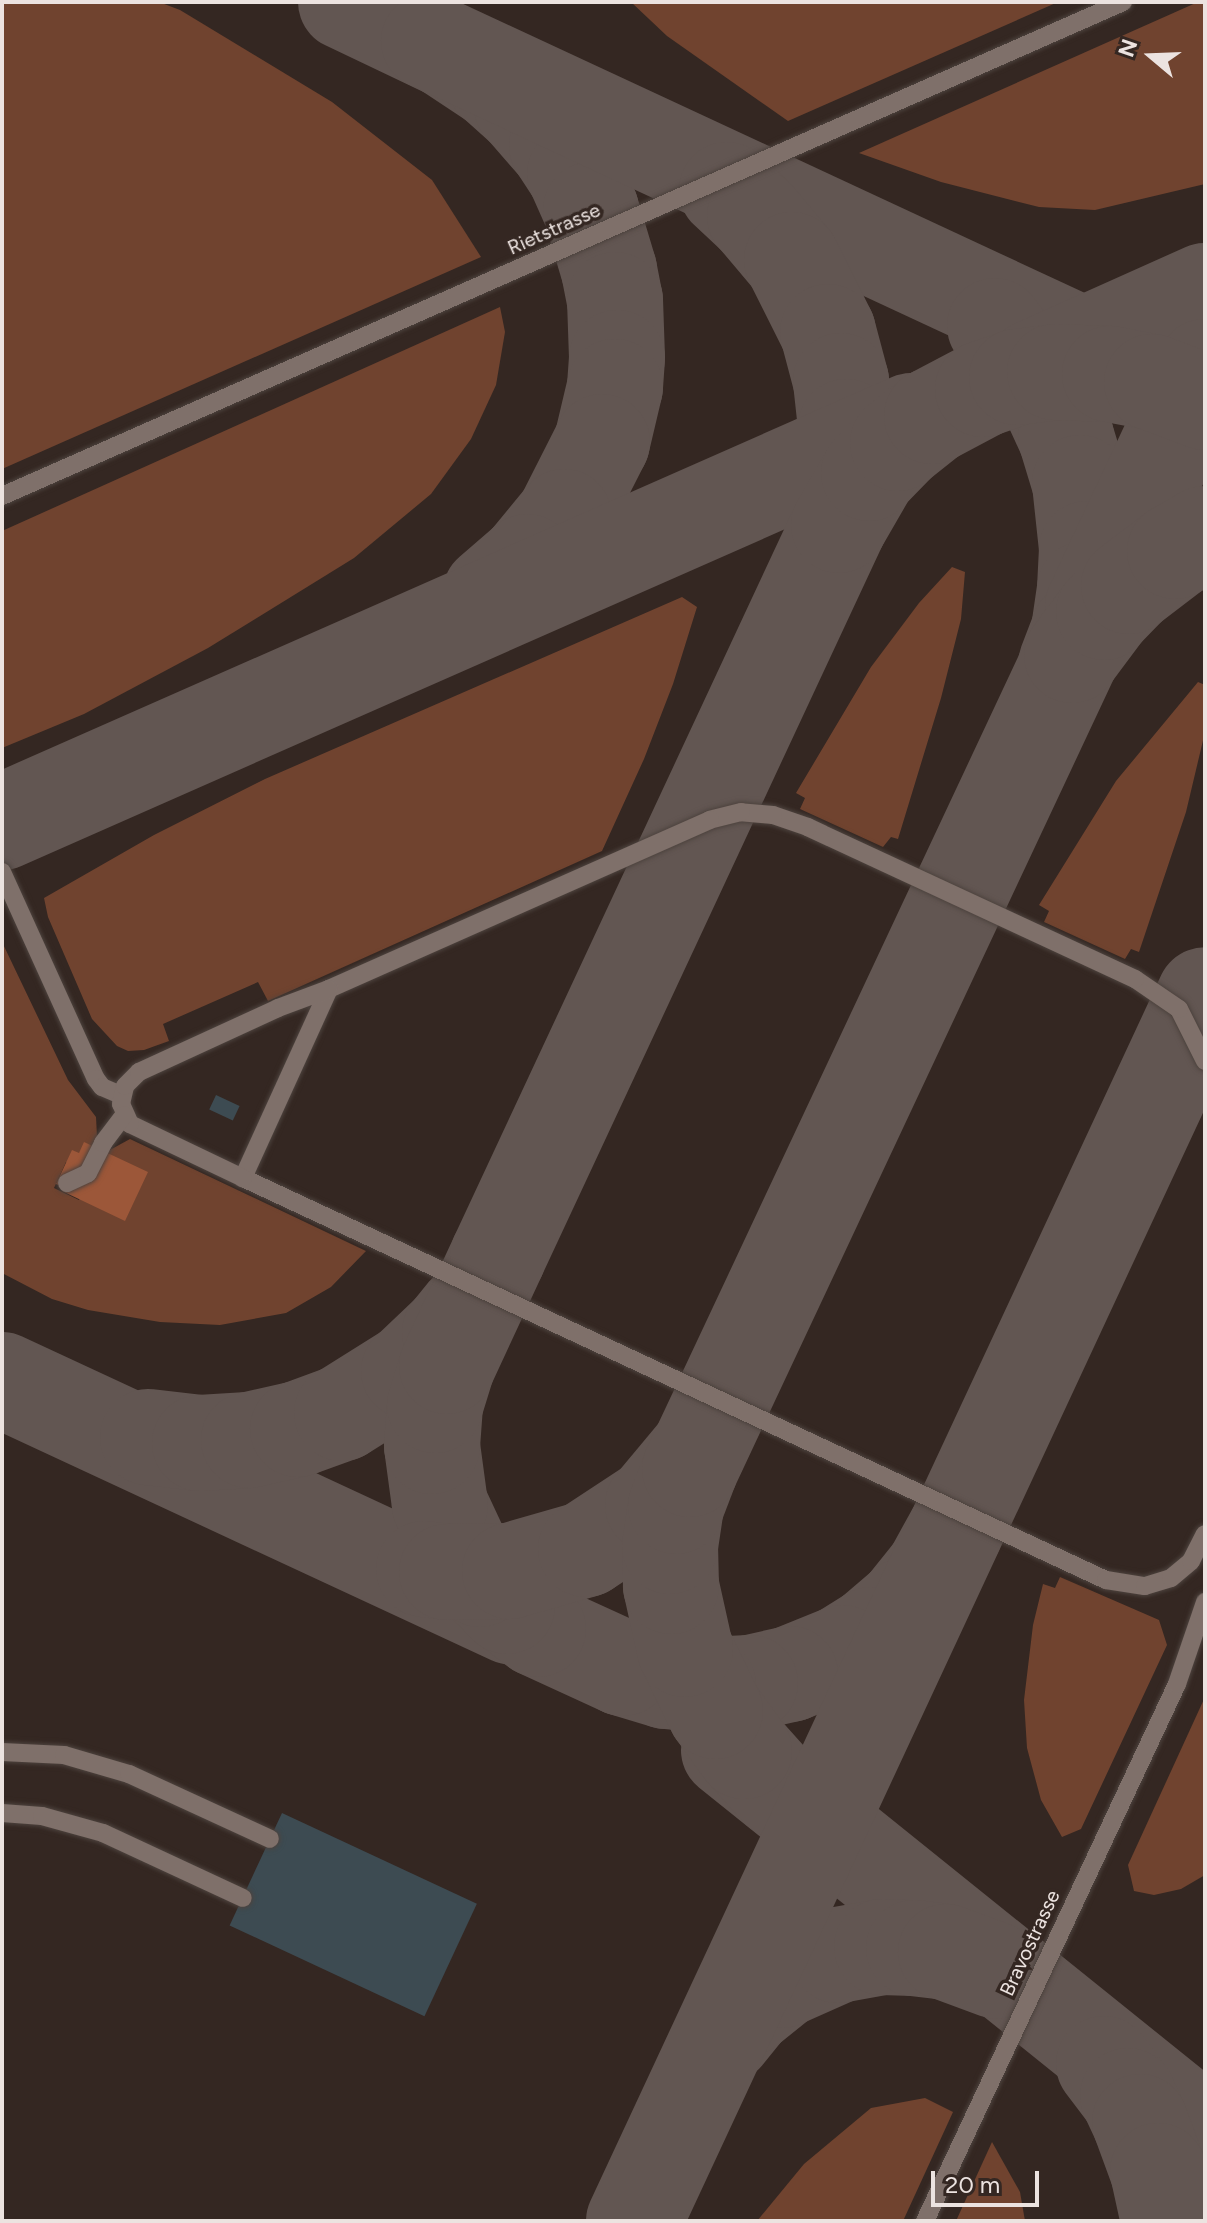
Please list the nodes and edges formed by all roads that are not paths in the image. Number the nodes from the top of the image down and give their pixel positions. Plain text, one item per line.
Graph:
1 (1123, 2) edge
2 (2, 496) edge
3 (2, 872) edge
4 (329, 989) junction
5 (1205, 1061) edge
6 (121, 1095) junction
7 (124, 1115) junction
8 (243, 1178) junction
9 (67, 1183) dead end
10 (1205, 1534) edge
11 (1205, 1602) edge
12 (1205, 1640) edge
13 (1177, 1684) junction
14 (2, 1752) edge
15 (2, 1813) edge
16 (270, 1839) dead end
17 (243, 1898) dead end
18 (925, 2221) edge

1 - 2 lane, Rietstrasse
3 - 6 lane
4 - 5 lane
4 - 6 lane
4 - 8 lane
6 - 7 lane
7 - 8 lane
7 - 9 lane
8 - 10 lane
11 - 13 lane, Bravostrasse
12 - 13 lane, Bravostrasse
13 - 18 lane, Bravostrasse
14 - 16 lane
15 - 17 lane

